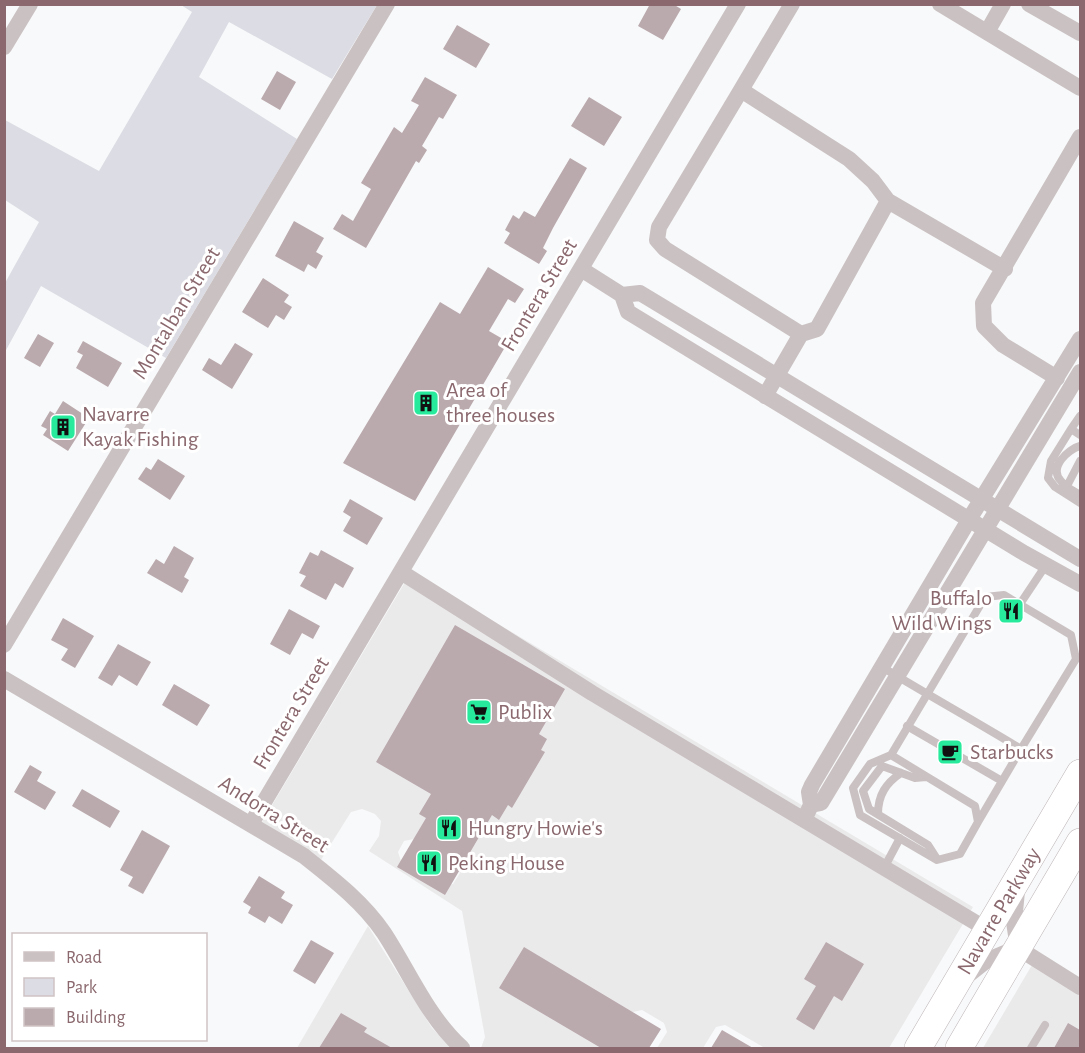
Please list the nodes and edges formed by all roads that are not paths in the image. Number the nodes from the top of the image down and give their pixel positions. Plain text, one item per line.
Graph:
1 (30, 4) edge
2 (387, 4) edge
3 (738, 4) edge
4 (792, 4) edge
5 (940, 4) edge
6 (1003, 4) edge
7 (1029, 4) edge
8 (987, 32) junction
9 (1080, 33) edge
10 (4, 47) edge
11 (1080, 88) edge
12 (741, 90) junction
13 (1080, 137) edge
14 (888, 201) junction
15 (581, 269) junction
16 (1005, 269) junction
17 (622, 295) junction
18 (801, 334) junction
19 (1080, 339) edge
20 (1080, 372) edge
21 (777, 376) junction
22 (1070, 386) edge
23 (765, 396) junction
24 (1080, 416) edge
25 (1071, 429) junction
26 (1080, 435) edge
27 (1080, 446) edge
28 (1080, 460) edge
29 (1067, 486) junction
30 (1080, 495) edge
31 (983, 500) junction
32 (1080, 503) edge
33 (998, 509) junction
34 (964, 515) junction
35 (986, 529) junction
36 (1080, 559) edge
37 (1046, 565) junction
38 (401, 572) junction
39 (1080, 584) edge
40 (1020, 604) junction
41 (4, 645) edge
42 (882, 667) junction
43 (897, 676) junction
44 (4, 679) edge
45 (927, 693) junction
46 (907, 726) junction
47 (1021, 749) junction
48 (891, 755) junction
49 (901, 773) junction
50 (1080, 773) edge
51 (927, 777) junction
52 (1002, 781) junction
53 (808, 813) junction
54 (878, 814) junction
55 (978, 822) junction
56 (251, 824) junction
57 (900, 838) junction
58 (1080, 842) edge
59 (938, 860) junction
60 (884, 868) junction
61 (1021, 874) junction
62 (988, 930) junction
63 (1018, 948) junction
64 (956, 985) junction
65 (1080, 987) edge
66 (1045, 1025) dead end
67 (462, 1048) edge
68 (918, 1048) edge
69 (958, 1048) edge
70 (1031, 1048) edge

1 - 10 street
2 - 41 street, Montalban Street
3 - 15 street, Frontera Street
4 - 12 street
5 - 8 street
6 - 8 street
7 - 9 street
8 - 11 street
12 - 14 street
12 - 18 street
13 - 16 street
14 - 16 street
14 - 18 street
15 - 17 street
15 - 38 street, Frontera Street
16 - 22 street
17 - 21 street
17 - 23 street
18 - 21 street
19 - 22 street
20 - 22 street
21 - 23 street
21 - 31 street
22 - 31 street
22 - 33 street
23 - 34 street
24 - 25 lane
25 - 26 lane
25 - 32 lane
27 - 29 lane
28 - 29 lane
29 - 30 lane
31 - 33 street
31 - 34 street
33 - 35 street
33 - 36 street
34 - 35 street
34 - 42 street
35 - 37 street
35 - 43 street
37 - 39 street
37 - 40 lane
38 - 53 street
38 - 56 street, Frontera Street
40 - 45 lane
40 - 47 lane
42 - 43 lane
42 - 53 street
43 - 45 lane
43 - 53 street
44 - 56 street, Andorra Street
45 - 46 lane
45 - 47 lane
46 - 48 lane
46 - 52 lane
47 - 52 lane
48 - 51 lane
48 - 57 lane
49 - 51 lane
49 - 54 lane
49 - 54 lane
50 - 61 highway, Navarre Parkway
51 - 55 lane
52 - 55 lane
53 - 60 street
54 - 59 lane
55 - 59 lane
56 - 67 street, Andorra Street
57 - 59 lane
57 - 60 lane
58 - 63 highway, Navarre Parkway
60 - 62 street
61 - 62 highway, Navarre Parkway
61 - 63 street
62 - 64 highway, Navarre Parkway
63 - 64 street
63 - 65 street
63 - 69 highway, Navarre Parkway
64 - 68 highway, Navarre Parkway
66 - 70 lane

